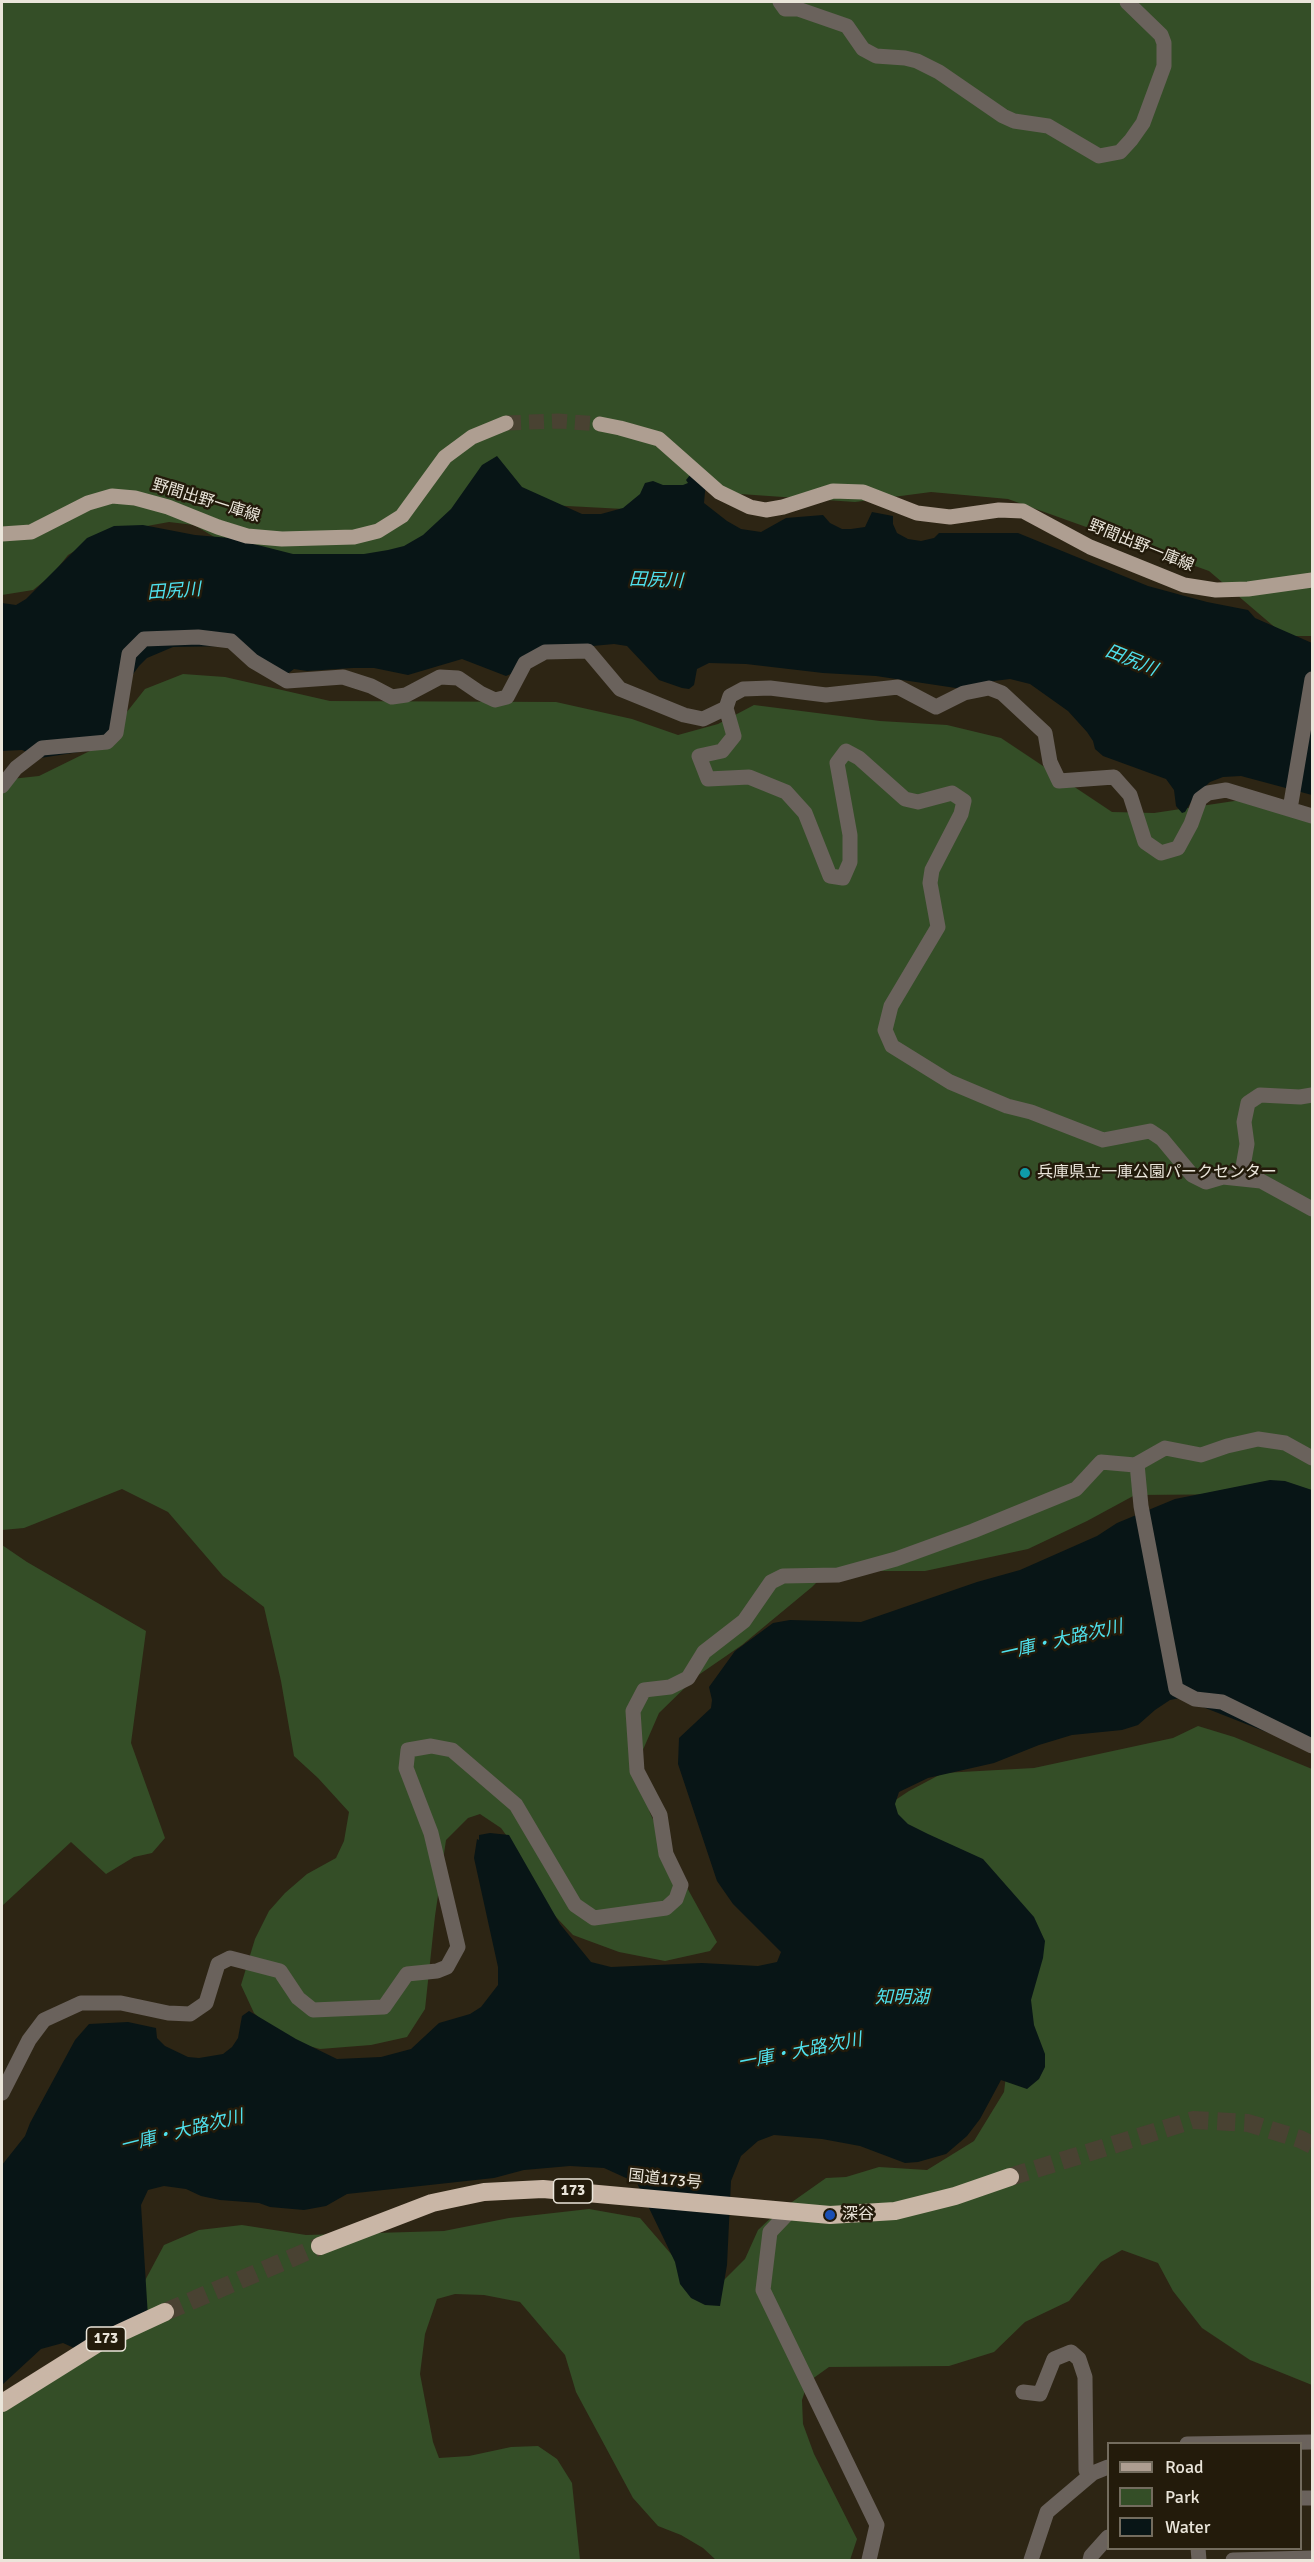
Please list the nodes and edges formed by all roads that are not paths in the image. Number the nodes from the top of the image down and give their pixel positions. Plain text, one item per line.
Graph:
1 (780, 2) edge
2 (1127, 2) edge
3 (796, 5) edge
4 (506, 423) tunnel mouth
5 (600, 424) tunnel mouth
6 (2, 534) edge
7 (1312, 580) edge
8 (1312, 679) edge
9 (726, 708) junction
10 (2, 786) edge
11 (1291, 802) junction
12 (1312, 816) edge
13 (1312, 1095) edge
14 (1241, 1178) junction
15 (1312, 1209) edge
16 (1312, 1458) edge
17 (1137, 1464) junction
18 (1312, 1746) edge
19 (2, 2093) edge
20 (1010, 2177) tunnel mouth
21 (789, 2212) junction
22 (320, 2246) tunnel mouth
23 (165, 2312) tunnel mouth
24 (1023, 2392) dead end
25 (2, 2403) edge
26 (1107, 2467) edge
27 (1093, 2474) junction
28 (1107, 2538) edge
29 (1312, 2558) edge
30 (869, 2560) edge
31 (1031, 2560) edge
32 (1090, 2560) edge
33 (1233, 2560) edge
34 (1285, 2560) edge

1 - 3 street
2 - 3 street
4 - 6 main road, 野間出野一庫線
5 - 7 main road, 野間出野一庫線
8 - 11 street
9 - 10 street
9 - 11 street
9 - 14 street
11 - 12 street
13 - 14 street
14 - 15 street
16 - 17 street
17 - 18 street
17 - 19 street
20 - 21 highway, 国道173号 / 173
21 - 22 highway, 国道173号 / 173
21 - 30 street
23 - 25 highway, 173
24 - 27 street
26 - 27 street
27 - 31 street
28 - 32 street
29 - 34 street
33 - 34 street

